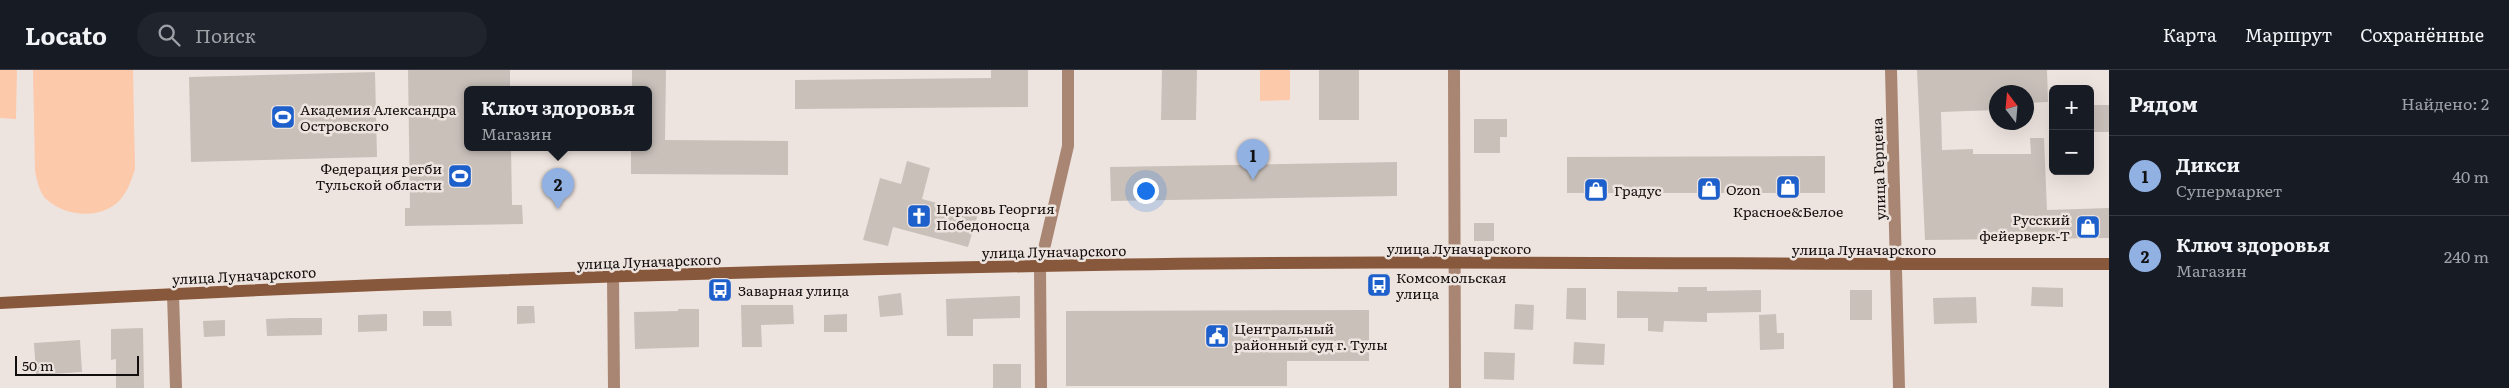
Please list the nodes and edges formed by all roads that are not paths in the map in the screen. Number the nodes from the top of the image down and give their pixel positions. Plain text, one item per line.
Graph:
1 (1068, 70) edge
2 (1454, 70) edge
3 (1891, 70) edge
4 (1454, 263) junction
5 (2109, 264) edge
6 (1896, 265) junction
7 (1040, 266) junction
8 (613, 276) junction
9 (173, 294) junction
10 (0, 303) edge
11 (176, 388) edge
12 (614, 388) edge
13 (1041, 388) edge
14 (1455, 388) edge
15 (1899, 388) edge

1 - 7 street
2 - 4 street
3 - 6 street, улица Герцена
4 - 6 main road, улица Луначарского
4 - 7 main road, улица Луначарского
4 - 14 street
5 - 6 main road, улица Луначарского
6 - 15 street, улица Герцена
7 - 8 main road, улица Луначарского
7 - 13 street
8 - 9 main road, улица Луначарского
8 - 12 street
9 - 10 main road, улица Луначарского
9 - 11 street

